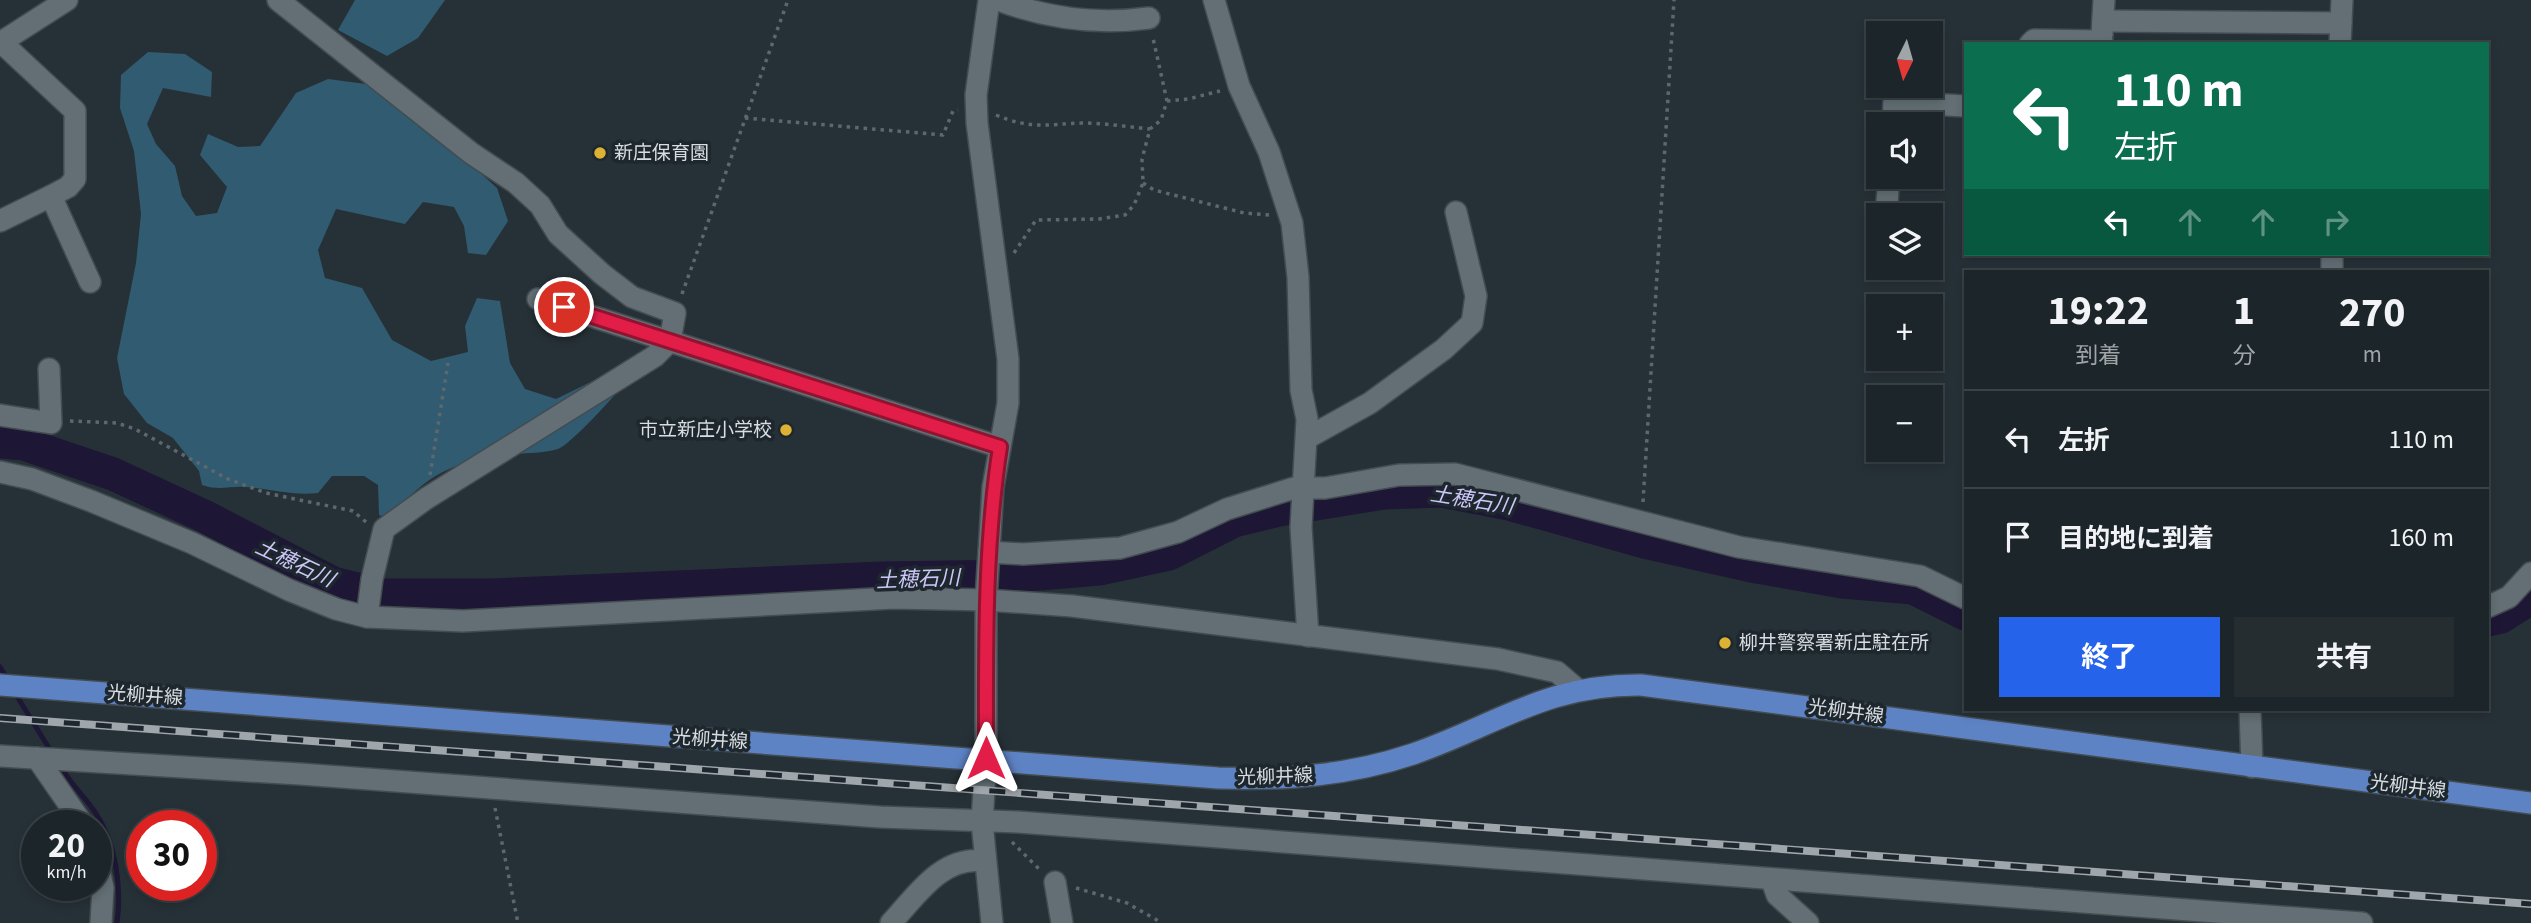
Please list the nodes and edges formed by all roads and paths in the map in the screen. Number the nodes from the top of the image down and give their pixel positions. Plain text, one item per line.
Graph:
1 (67, 0) edge
2 (278, 0) edge
3 (788, 0) edge
4 (989, 0) edge
5 (998, 0) edge
6 (1214, 0) edge
7 (1674, 0) edge
8 (2342, 0) edge
9 (1149, 18) joint
10 (2102, 27) edge
11 (2340, 34) edge
12 (0, 42) edge
13 (2032, 42) edge
14 (1239, 86) junction
15 (1167, 100) junction
16 (1964, 106) edge
17 (977, 109) junction
18 (1894, 112) edge
19 (745, 118) junction
20 (1150, 129) junction
21 (1143, 183) junction
22 (51, 196) junction
23 (1456, 212) dead end
24 (1290, 215) junction
25 (0, 221) edge
26 (995, 258) junction
27 (90, 282) dead end
28 (538, 299) dead end
29 (676, 313) junction
30 (670, 341) junction
31 (449, 363) dead end
32 (49, 369) dead end
33 (0, 415) edge
34 (51, 423) junction
35 (1307, 438) junction
36 (1000, 447) junction
37 (0, 472) edge
38 (430, 472) dead end
39 (1302, 491) junction
40 (1639, 521) junction
41 (384, 529) junction
42 (989, 558) junction
43 (2531, 573) edge
44 (987, 597) junction
45 (1964, 598) edge
46 (2489, 606) edge
47 (367, 617) junction
48 (1308, 636) junction
49 (7, 686) edge
50 (1578, 690) junction
51 (2250, 711) edge
52 (0, 756) edge
53 (41, 758) junction
54 (986, 758) junction
55 (2252, 767) junction
56 (495, 789) junction
57 (2531, 803) edge
58 (74, 810) edge
59 (982, 822) junction
60 (984, 861) junction
61 (1772, 881) junction
62 (1055, 882) dead end
63 (102, 901) edge
64 (101, 923) edge
65 (518, 923) edge
66 (891, 923) edge
67 (992, 923) edge
68 (1062, 923) edge
69 (1808, 923) edge
70 (2362, 923) edge

1 - 12 street
2 - 29 street
3 - 19 path
4 - 17 street
5 - 9 street
6 - 14 street
7 - 40 path
8 - 11 street
9 - 15 path
10 - 11 street
10 - 13 street
12 - 22 street
14 - 15 path
14 - 24 street
15 - 20 path
16 - 18 street
17 - 19 path
17 - 20 path
17 - 26 street
19 - 29 path
20 - 21 path
21 - 24 path
21 - 26 path
22 - 25 street
22 - 27 street
23 - 35 street
24 - 35 street
26 - 36 street
28 - 30 street
29 - 30 street
30 - 36 street
30 - 41 street
31 - 38 path
32 - 34 street
33 - 34 street
34 - 41 path
35 - 39 street
36 - 42 street
37 - 47 street
39 - 40 street
39 - 42 street
39 - 48 street
40 - 45 street
41 - 47 street
42 - 44 street
43 - 46 street
44 - 47 street
44 - 48 street
44 - 54 street
48 - 50 street
49 - 54 main road, 光柳井線
50 - 54 main road, 光柳井線
50 - 55 main road, 光柳井線
51 - 55 street
52 - 53 street
53 - 56 street
53 - 58 street
54 - 59 street
55 - 57 main road, 光柳井線
56 - 59 street
56 - 65 path
59 - 60 street
59 - 61 street
60 - 66 street
60 - 67 street
61 - 69 street
61 - 70 street
62 - 68 street
63 - 64 street

